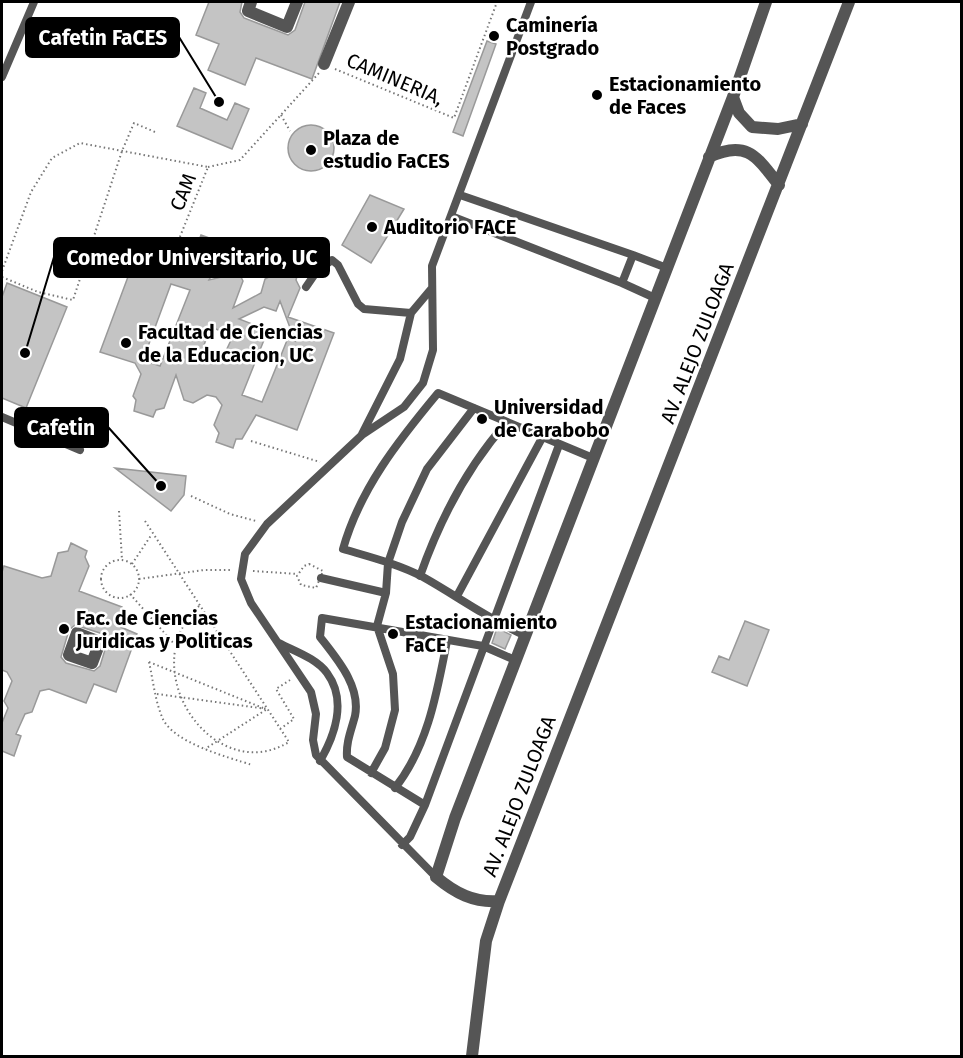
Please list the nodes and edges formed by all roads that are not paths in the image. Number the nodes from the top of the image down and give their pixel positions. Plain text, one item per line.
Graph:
1 (33, 2) edge
2 (251, 2) edge
3 (297, 2) edge
4 (349, 2) edge
5 (531, 2) edge
6 (766, 2) edge
7 (849, 2) edge
8 (328, 66) road end
9 (2, 77) edge
10 (733, 97) junction
11 (802, 124) junction
12 (709, 157) junction
13 (779, 185) junction
14 (460, 195) junction
15 (451, 216) junction
16 (633, 255) junction
17 (667, 268) junction
18 (622, 283) junction
19 (306, 287) dead end
20 (432, 288) junction
21 (656, 297) junction
22 (411, 313) junction
23 (474, 408) junction
24 (2, 417) edge
25 (507, 422) junction
26 (362, 435) junction
27 (542, 438) junction
28 (560, 445) junction
29 (80, 450) dead end
30 (594, 458) junction
31 (388, 562) junction
32 (420, 576) junction
33 (321, 578) dead end
34 (386, 592) junction
35 (457, 596) junction
36 (492, 621) junction
37 (377, 626) junction
38 (524, 635) junction
39 (447, 641) junction
40 (278, 643) junction
41 (483, 646) junction
42 (515, 660) junction
43 (320, 761) junction
44 (371, 773) junction
45 (395, 788) junction
46 (425, 805) junction
47 (402, 845) junction
48 (436, 877) junction
49 (499, 901) junction
50 (472, 1056) edge

1 - 9 lane
2 - 3 street
4 - 8 street
5 - 14 lane
6 - 10 street
7 - 11 street, AV. ALEJO ZULOAGA
10 - 11 street
10 - 12 street
11 - 13 street, AV. ALEJO ZULOAGA
12 - 13 street
12 - 17 street
13 - 49 street, AV. ALEJO ZULOAGA
14 - 15 lane
14 - 16 lane
15 - 18 lane
15 - 20 lane
16 - 17 lane
16 - 18 lane
17 - 21 street
18 - 21 lane
19 - 22 lane
20 - 22 lane
20 - 26 lane
21 - 30 street
22 - 26 lane
23 - 25 lane
23 - 31 lane
23 - 31 lane
24 - 29 lane
25 - 27 lane
25 - 32 lane
26 - 40 lane
27 - 28 lane
27 - 35 lane
28 - 30 lane
28 - 36 lane
30 - 38 street
31 - 32 lane
31 - 34 lane
32 - 35 lane
33 - 34 lane
34 - 37 lane
35 - 36 lane
36 - 38 lane
36 - 41 lane
37 - 39 lane
37 - 44 lane
37 - 44 lane
38 - 42 street
39 - 41 lane
39 - 45 lane
40 - 43 lane
40 - 43 lane
41 - 42 lane
41 - 46 lane
42 - 48 street
43 - 47 lane
44 - 45 lane
45 - 46 lane
46 - 47 lane
47 - 48 lane
48 - 49 street, AV. ALEJO ZULOAGA
49 - 50 street

